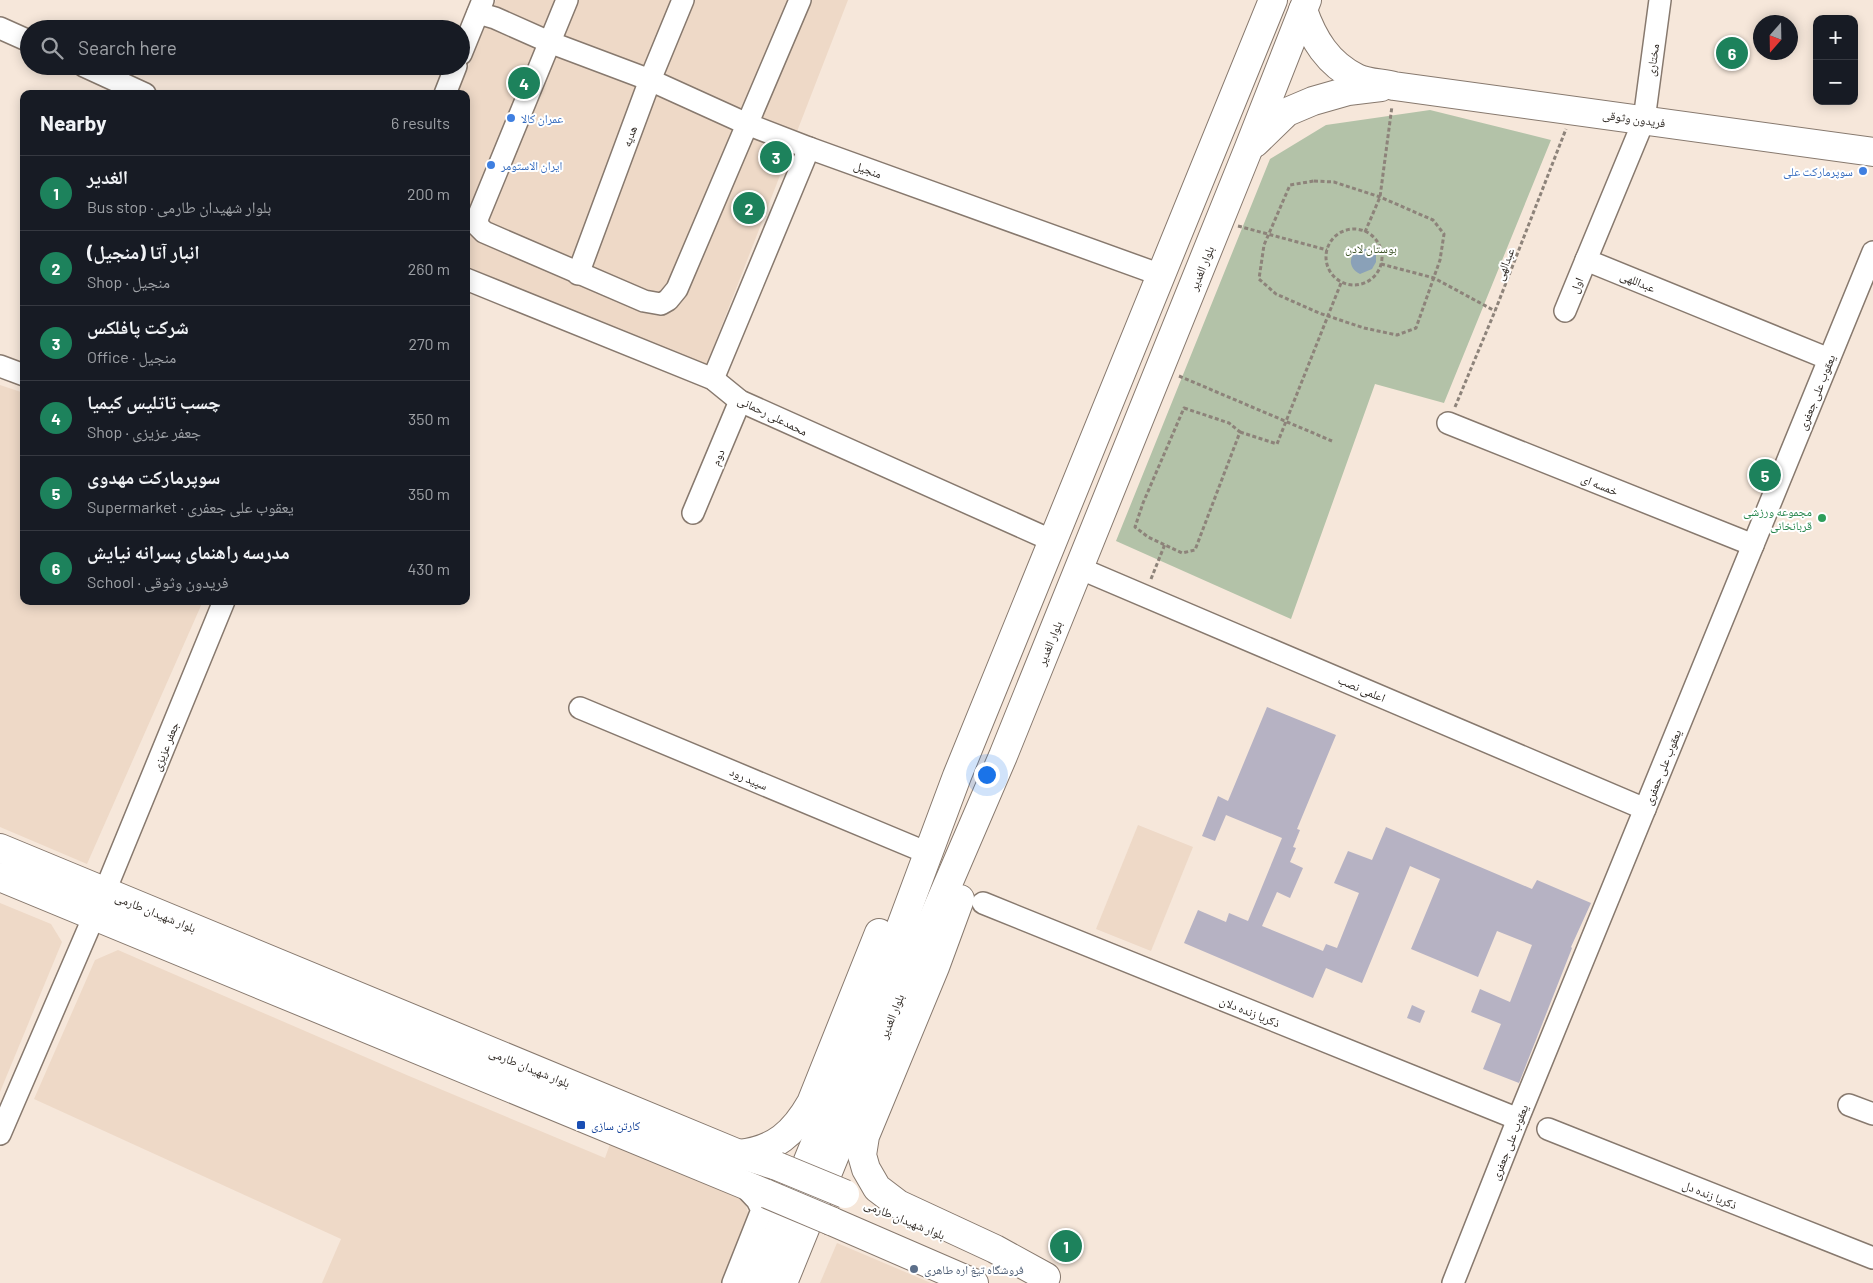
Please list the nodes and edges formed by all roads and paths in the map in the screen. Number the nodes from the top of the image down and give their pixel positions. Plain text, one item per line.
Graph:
1 (568, 0) edge
2 (683, 0) edge
3 (800, 0) edge
4 (1273, 0) edge
5 (1660, 0) edge
6 (1304, 5) edge
7 (480, 6) edge
8 (0, 28) edge
9 (470, 31) edge
10 (20, 37) edge
11 (549, 42) junction
12 (104, 75) edge
13 (452, 75) edge
14 (650, 80) junction
15 (1394, 86) junction
16 (136, 90) edge
17 (447, 90) edge
18 (1574, 109) junction
19 (1644, 120) junction
20 (747, 124) junction
21 (809, 148) junction
22 (1248, 150) junction
23 (1873, 152) edge
24 (1380, 197) junction
25 (1219, 221) junction
26 (1365, 232) junction
27 (1269, 234) junction
28 (1327, 250) junction
29 (1873, 252) edge
30 (1586, 260) junction
31 (1381, 264) junction
32 (578, 274) junction
33 (1161, 275) junction
34 (1434, 278) junction
35 (470, 281) edge
36 (1341, 282) junction
37 (1565, 310) dead end
38 (1495, 311) junction
39 (1328, 316) junction
40 (1829, 359) junction
41 (0, 366) edge
42 (1160, 368) junction
43 (20, 374) edge
44 (713, 379) junction
45 (740, 402) junction
46 (1286, 422) junction
47 (1448, 423) joint
48 (1240, 432) junction
49 (1332, 441) dead end
50 (693, 513) dead end
51 (1053, 541) junction
52 (1165, 544) junction
53 (1753, 545) junction
54 (1079, 568) junction
55 (1144, 595) junction
56 (222, 605) edge
57 (580, 708) dead end
58 (1003, 756) junction
59 (957, 776) junction
60 (1645, 809) junction
61 (0, 848) edge
62 (918, 849) junction
63 (0, 876) edge
64 (105, 891) junction
65 (983, 903) dead end
66 (94, 916) junction
67 (1850, 1105) dead end
68 (1873, 1114) edge
69 (1518, 1119) junction
70 (1548, 1129) dead end
71 (0, 1134) edge
72 (739, 1154) junction
73 (739, 1182) junction
74 (1873, 1258) edge
75 (1054, 1280) edge
76 (733, 1283) edge
77 (758, 1283) edge
78 (783, 1283) edge
79 (974, 1283) edge
80 (1453, 1283) edge

1 - 11 street
2 - 14 street, هدیه
3 - 20 street
4 - 33 main road, بلوار الغدیر
5 - 19 street, مختاری
6 - 15 main road
6 - 22 main road, بلوار الغدیر
7 - 9 street
7 - 11 street, منجیل
8 - 10 street
11 - 14 street, منجیل
11 - 32 street
12 - 16 street
13 - 17 street
14 - 20 street, منجیل
14 - 32 street, هدیه
15 - 18 main road, فریدون وثوقی
15 - 22 main road
15 - 24 path
18 - 19 main road, فریدون وثوقی
18 - 38 path, عبدالهی
19 - 23 main road, فریدون وثوقی
19 - 30 street
20 - 21 street, منجیل
20 - 32 street
21 - 33 street, منجیل
21 - 44 street
22 - 25 main road, بلوار الغدیر
24 - 26 path
24 - 27 path
24 - 34 path
25 - 27 path
25 - 42 main road, بلوار الغدیر
26 - 28 path
26 - 31 path
27 - 28 path
27 - 39 path
28 - 36 path
29 - 40 street, یعقوب علی جعفری
30 - 37 street, اول
30 - 40 street, عبداللهی
31 - 34 path
31 - 36 path
33 - 51 main road, بلوار الغدیر
34 - 38 path
34 - 39 path
35 - 44 street, محمدعلی رحمانی
36 - 39 path
38 - 47 path, عبدالهی
39 - 46 path
40 - 53 street, یعقوب علی جعفری
41 - 43 street
42 - 46 path
42 - 54 main road, بلوار الغدیر
44 - 45 street, محمدعلی رحمانی
45 - 50 street, دوم
45 - 51 street, محمدعلی رحمانی
46 - 48 path
46 - 49 path
47 - 53 street, خمسه ای
48 - 52 path
48 - 52 path
51 - 59 main road, بلوار الغدیر
52 - 55 path
53 - 60 street, یعقوب علی جعفری
54 - 55 street, اعلمی نصب
54 - 58 main road, بلوار الغدیر
55 - 60 street, اعلمی نصب
56 - 64 street, جعفر عزیزی
57 - 62 street, سپید رود
58 - 75 main road
58 - 78 main road, بلوار الغدیر
59 - 62 main road
59 - 77 main road, بلوار الغدیر
60 - 69 street, یعقوب علی جعفری
61 - 64 main road, بلوار شهیدان طارمی
62 - 72 main road
63 - 66 main road
64 - 66 main road
64 - 72 main road, بلوار شهیدان طارمی
65 - 69 street, ذکریا زنده دلان
66 - 71 street
66 - 73 main road
67 - 68 street
69 - 80 street, یعقوب علی جعفری
70 - 74 street, ذکریا زنده دل
72 - 75 main road, بلوار شهیدان طارمی, bridge
73 - 76 street
73 - 79 main road, bridge

